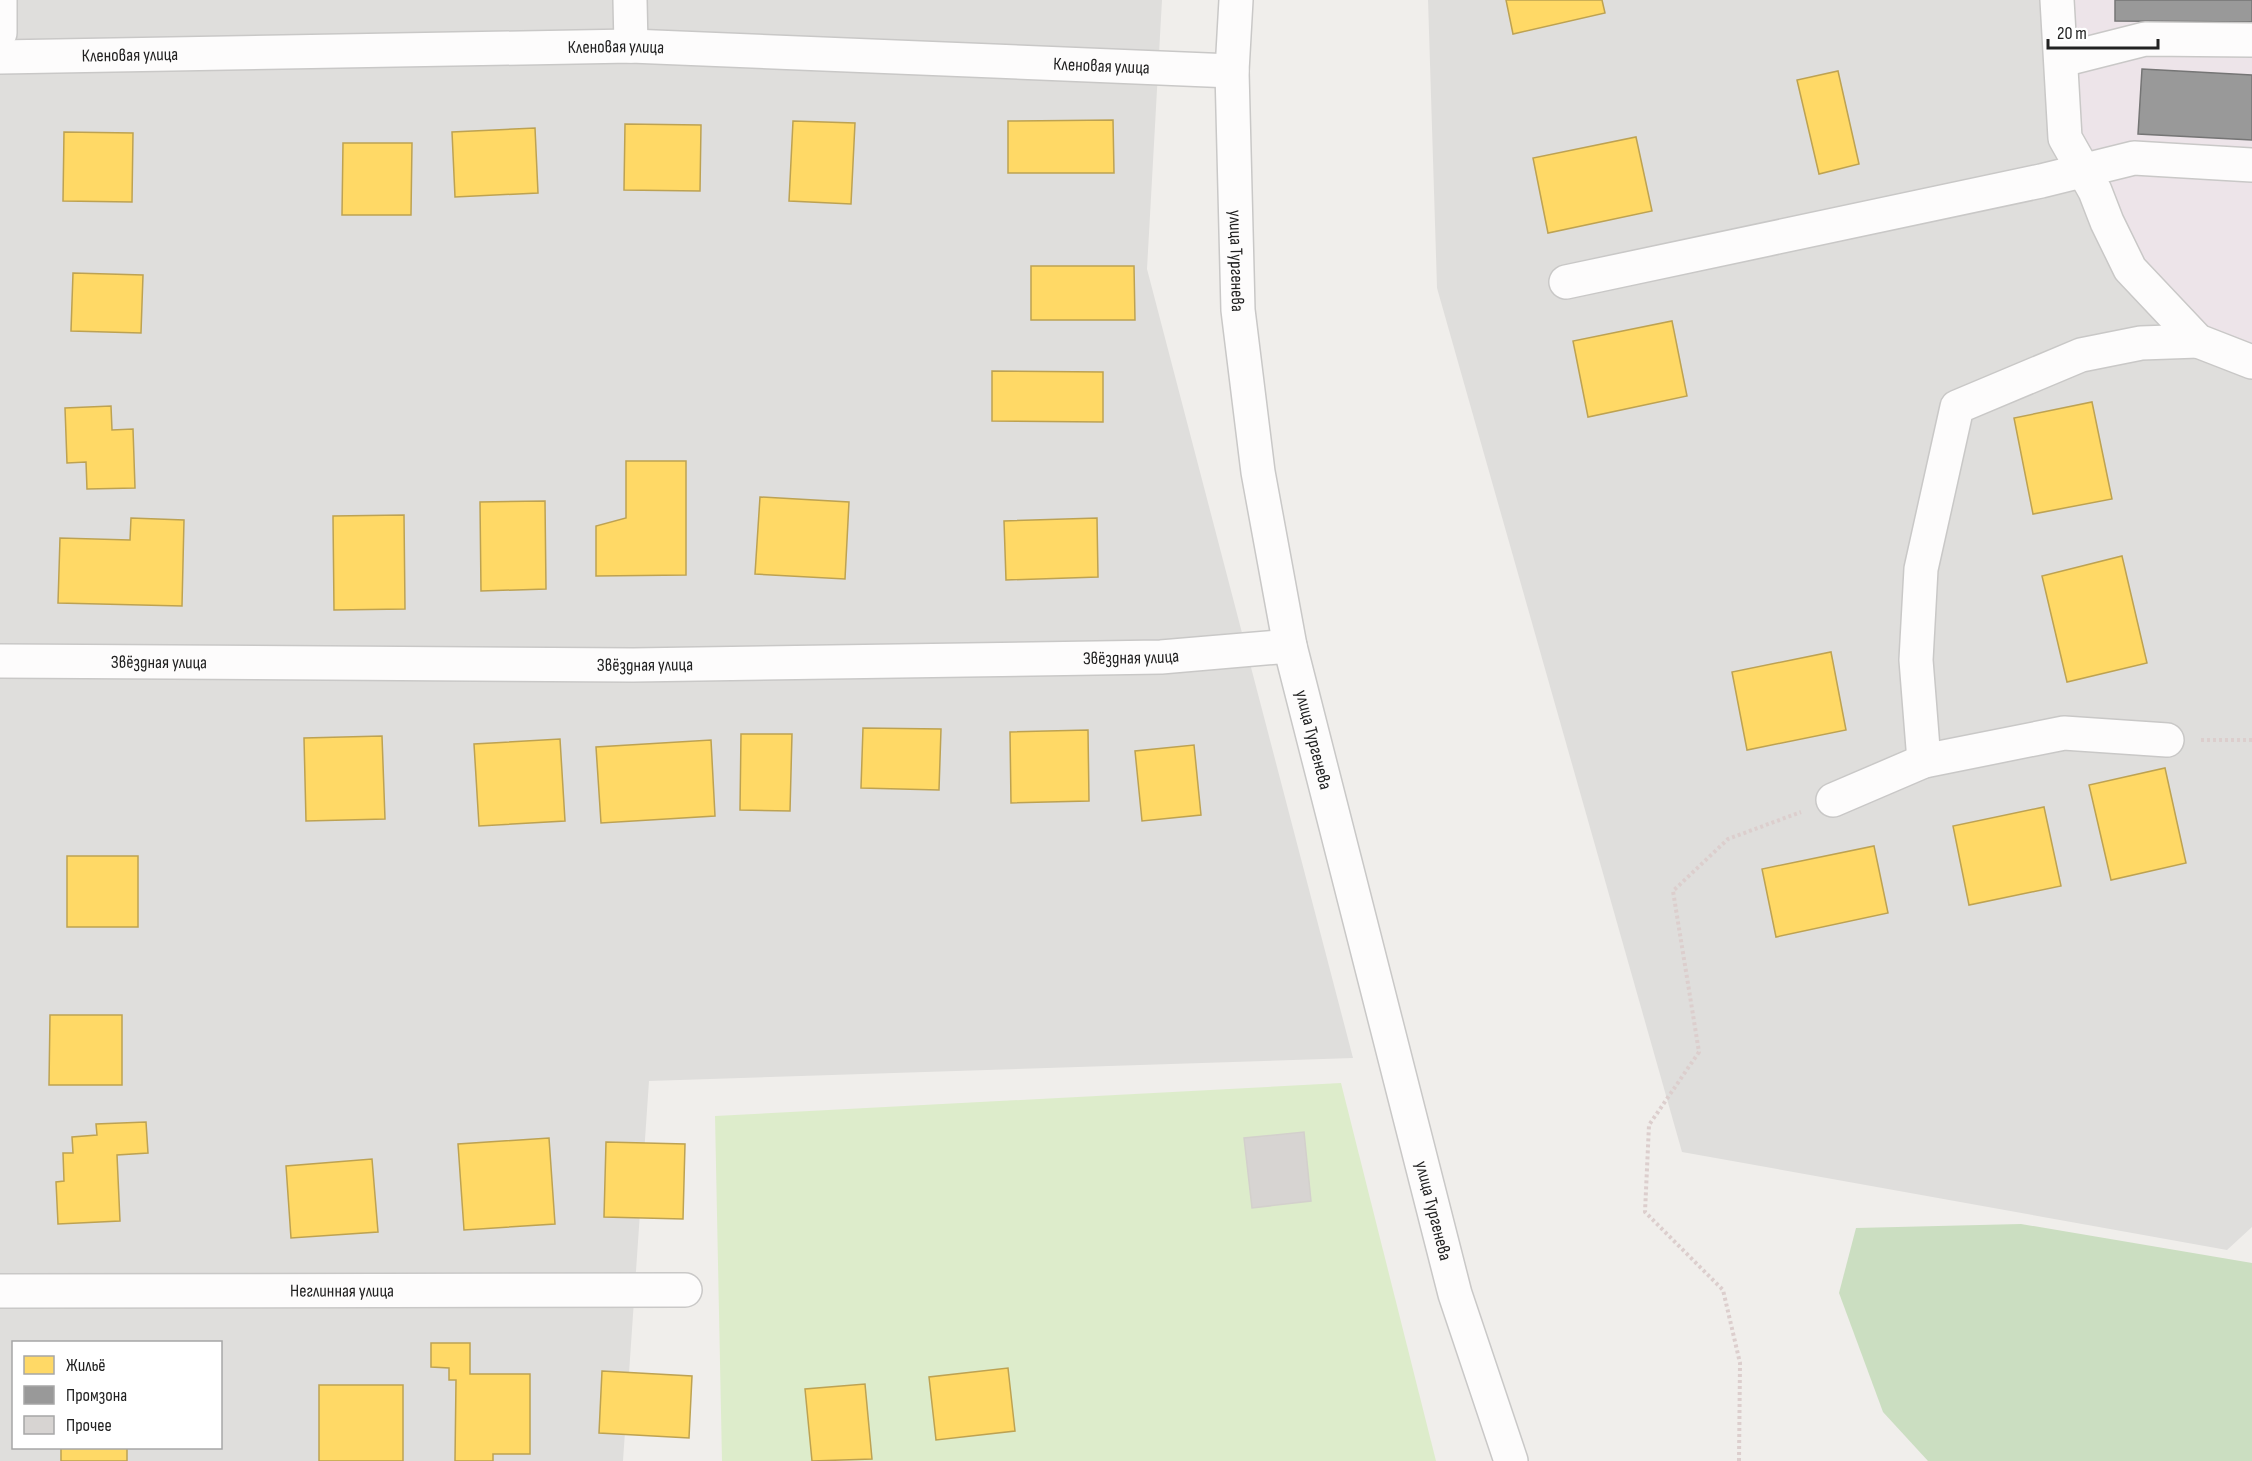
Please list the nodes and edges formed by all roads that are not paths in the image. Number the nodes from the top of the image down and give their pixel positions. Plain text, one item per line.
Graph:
1 (0, 0) edge
2 (630, 0) edge
3 (1236, 0) edge
4 (2057, 0) edge
5 (0, 33) edge
6 (2252, 40) edge
7 (631, 46) junction
8 (0, 57) edge
9 (2062, 60) junction
10 (1232, 71) junction
11 (2252, 165) edge
12 (2082, 169) junction
13 (1566, 282) dead end
14 (2198, 341) junction
15 (2252, 362) edge
16 (1290, 646) junction
17 (0, 661) edge
18 (2167, 740) road end
19 (1924, 762) junction
20 (1833, 800) road end
21 (685, 1290) dead end
22 (0, 1291) edge
23 (1511, 1461) edge

1 - 5 street
2 - 7 street
3 - 10 street, улица Тургенева
4 - 9 street
6 - 9 street
7 - 8 street, Кленовая улица
7 - 10 street, Кленовая улица
9 - 12 street
10 - 16 street, улица Тургенева
11 - 12 street
12 - 13 street
12 - 14 street
14 - 15 street
14 - 19 street
16 - 17 street, Звёздная улица
16 - 23 street, улица Тургенева
18 - 19 street
19 - 20 street
21 - 22 street, Неглинная улица

